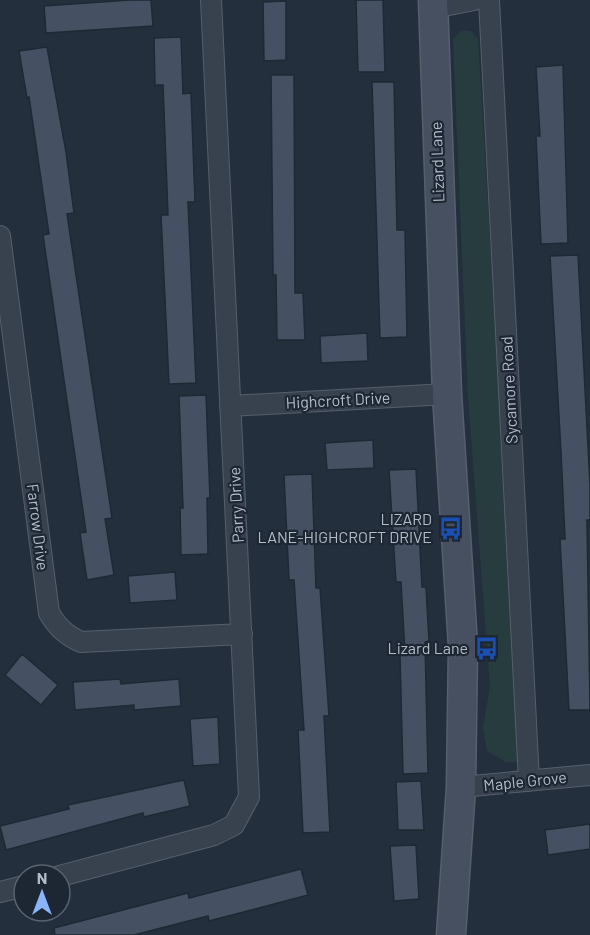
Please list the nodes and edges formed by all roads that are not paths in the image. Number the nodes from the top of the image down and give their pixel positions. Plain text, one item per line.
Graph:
1 (211, 0) edge
2 (474, 0) edge
3 (489, 0) edge
4 (433, 4) edge
5 (0, 236) edge
6 (447, 394) junction
7 (230, 406) junction
8 (242, 634) junction
9 (590, 775) edge
10 (530, 781) junction
11 (461, 787) junction
12 (72, 873) edge
13 (451, 935) edge

1 - 7 street, Parry Drive
2 - 4 street
3 - 10 street, Sycamore Road
4 - 6 street, Lizard Lane
5 - 8 street, Farrow Drive
6 - 7 street, Highcroft Drive
6 - 11 street, Lizard Lane
7 - 8 street, Parry Drive
8 - 12 street, Parry Drive
9 - 10 street, Maple Grove
10 - 11 street, Maple Grove
11 - 13 street, Lizard Lane

